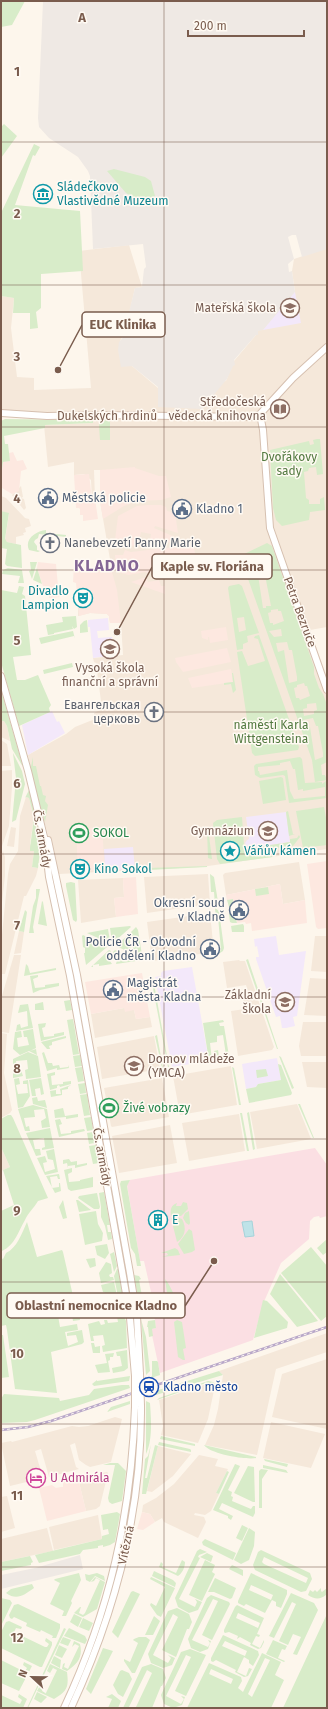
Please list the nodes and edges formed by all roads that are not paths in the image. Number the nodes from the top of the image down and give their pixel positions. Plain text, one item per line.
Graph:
1 (327, 347) edge
2 (1, 413) edge
3 (15, 414) junction
4 (260, 414) junction
5 (1, 418) edge
6 (1, 676) edge
7 (327, 690) edge
8 (36, 803) junction
9 (137, 1375) junction
10 (138, 1406) junction
11 (64, 1708) edge
12 (71, 1708) edge

1 - 4 main road
2 - 3 main road, Dukelských hrdinů
3 - 4 main road, Dukelských hrdinů
3 - 5 main road
4 - 7 main road, Petra Bezruče
6 - 8 main road
8 - 9 main road, Čs. armády
8 - 9 main road, Čs. armády
9 - 10 main road, Vítězná, bridge
10 - 11 main road, Vítězná
10 - 12 main road, Vítězná

